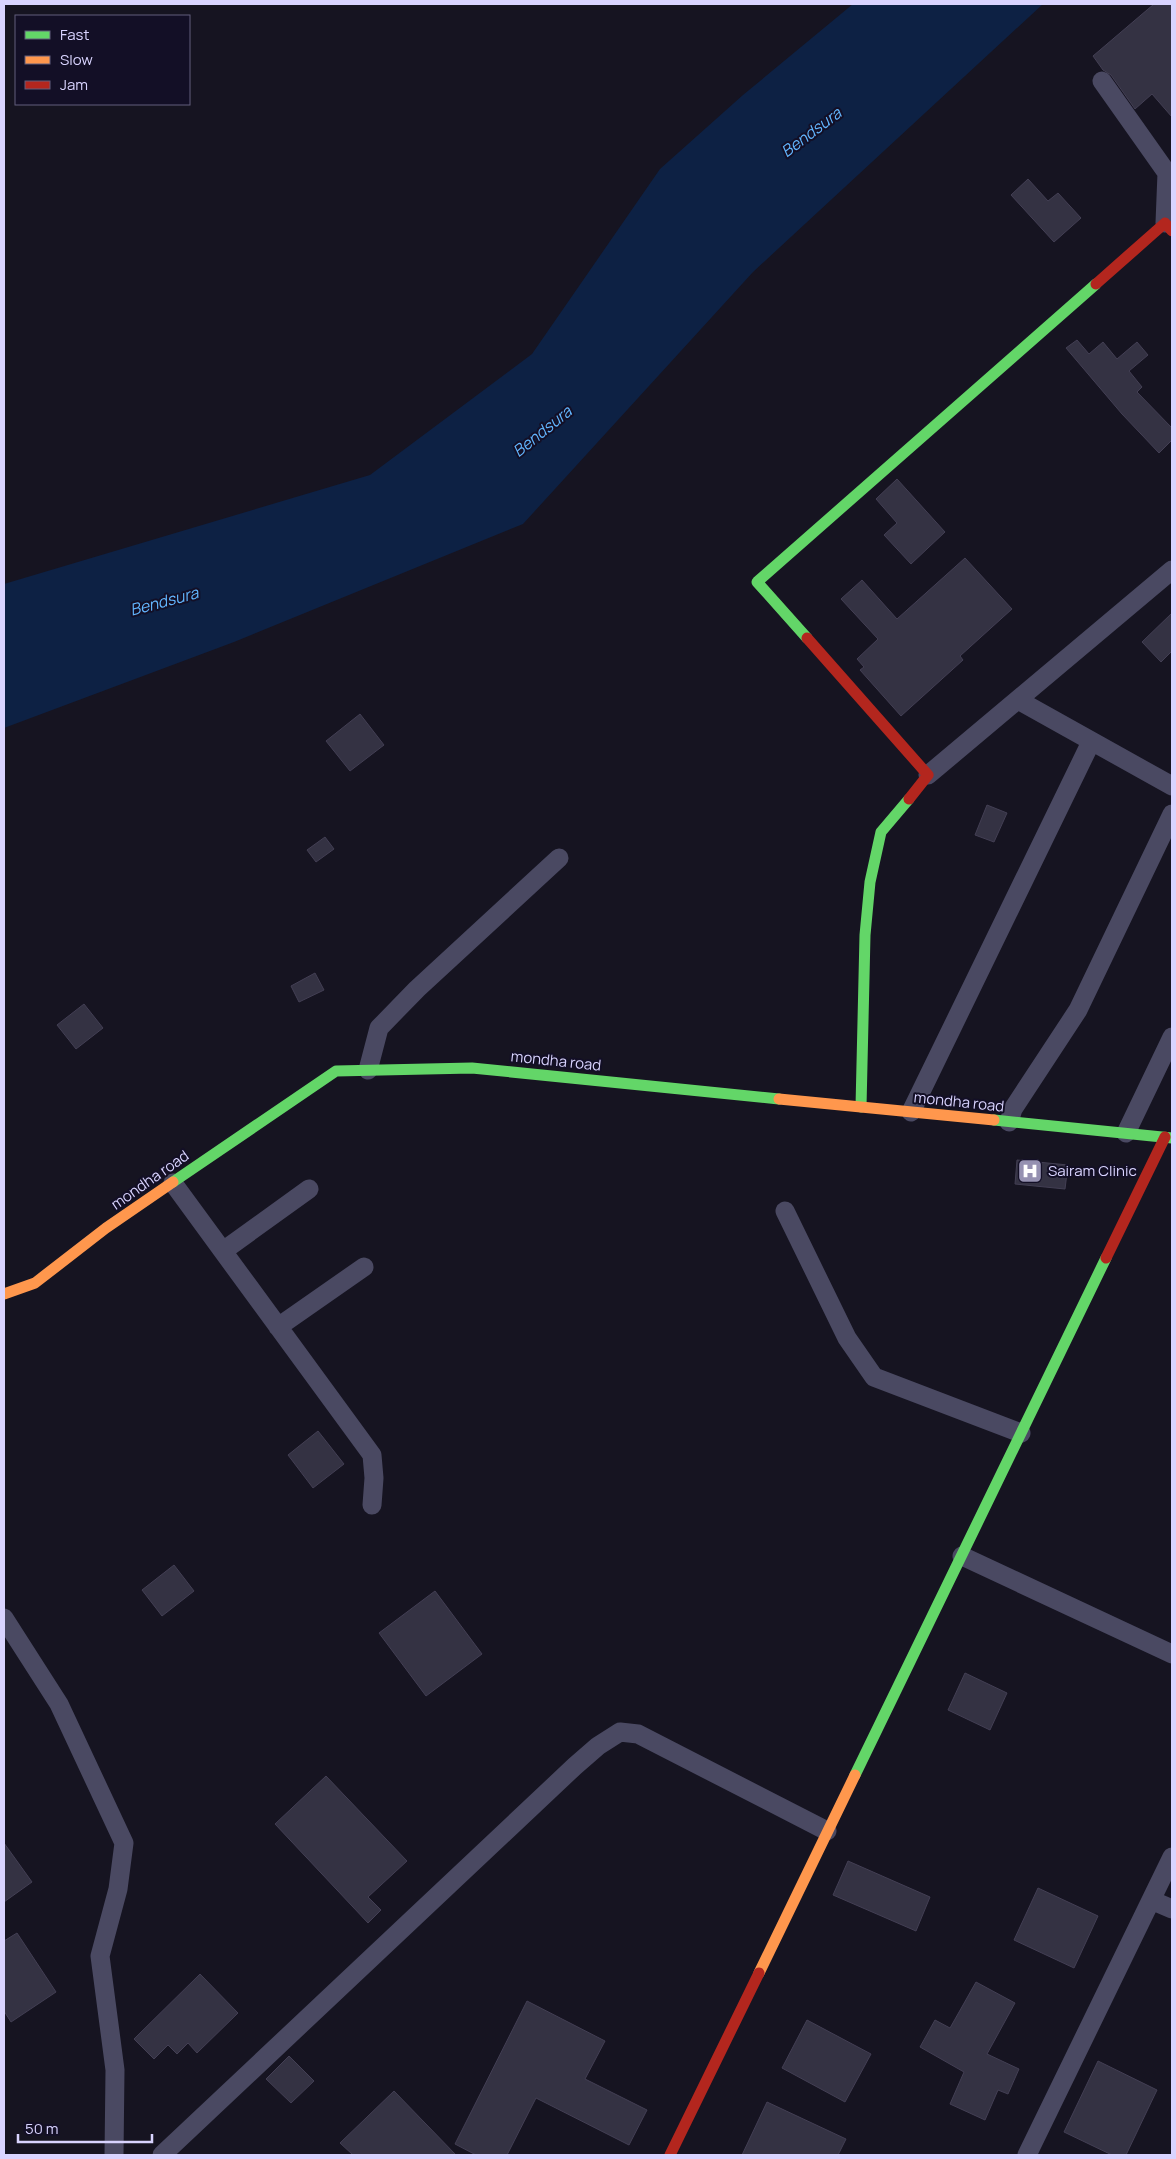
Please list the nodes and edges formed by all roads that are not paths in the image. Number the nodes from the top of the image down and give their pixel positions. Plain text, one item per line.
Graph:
1 (1102, 81) dead end
2 (1169, 226) edge
3 (1172, 570) edge
4 (1018, 700) junction
5 (1091, 742) junction
6 (928, 775) junction
7 (1172, 786) edge
8 (1172, 814) edge
9 (559, 858) dead end
10 (1172, 1037) edge
11 (368, 1070) junction
12 (860, 1107) junction
13 (911, 1112) junction
14 (1009, 1122) junction
15 (1126, 1133) junction
16 (1169, 1138) edge
17 (173, 1183) junction
18 (309, 1189) dead end
19 (785, 1211) dead end
20 (222, 1251) junction
21 (364, 1267) dead end
22 (4, 1294) edge
23 (278, 1326) junction
24 (1021, 1433) junction
25 (372, 1505) dead end
26 (962, 1556) junction
27 (4, 1618) edge
28 (1172, 1654) edge
29 (828, 1831) junction
30 (1172, 1856) edge
31 (1151, 1900) junction
32 (1172, 1909) edge
33 (114, 2155) edge
34 (162, 2155) edge
35 (670, 2155) edge
36 (1027, 2155) edge

1 - 2 street
2 - 6 street
3 - 4 street
4 - 5 street
4 - 6 street
5 - 7 street
5 - 13 street
6 - 12 street
8 - 14 street
9 - 11 street
10 - 15 street
11 - 12 street, mondha road
11 - 17 street, mondha road
12 - 13 street, mondha road
13 - 14 street, mondha road
14 - 15 street, mondha road
15 - 16 street, mondha road
16 - 24 street
17 - 20 street
17 - 22 street, mondha road
18 - 20 street
19 - 24 street
20 - 23 street
21 - 23 street
23 - 25 street
24 - 26 street
26 - 28 street
26 - 29 street
27 - 33 street
29 - 34 street
29 - 35 street
30 - 31 street
31 - 32 street
31 - 36 street

